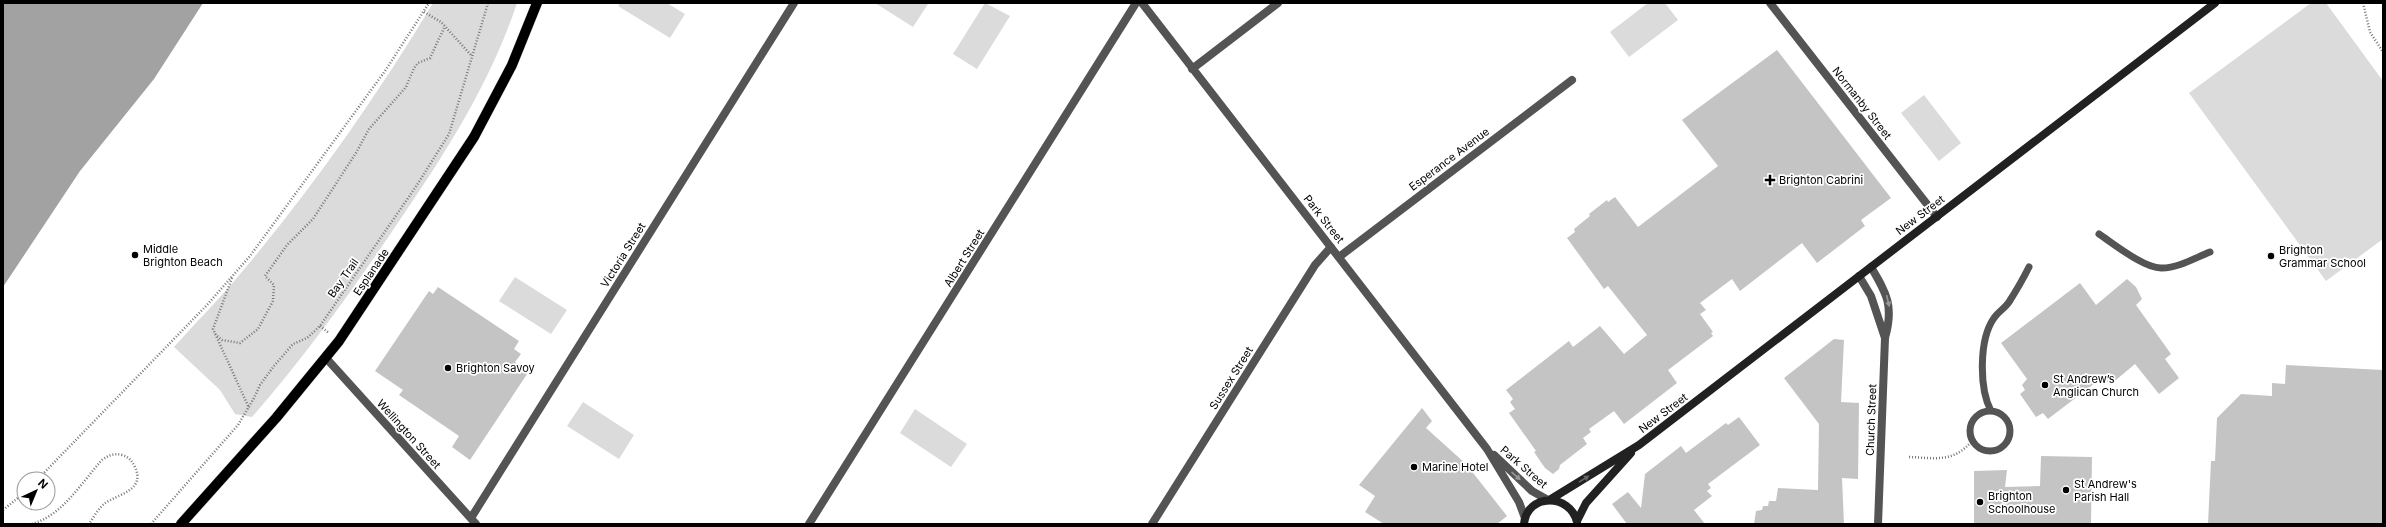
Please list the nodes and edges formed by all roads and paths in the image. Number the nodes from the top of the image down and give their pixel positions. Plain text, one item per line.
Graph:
1 (429, 3) edge
2 (488, 3) edge
3 (537, 3) edge
4 (794, 3) edge
5 (1136, 3) edge
6 (1142, 3) edge
7 (1278, 3) edge
8 (1770, 3) edge
9 (2215, 3) edge
10 (2364, 3) edge
11 (424, 12) junction
12 (444, 28) junction
13 (2383, 52) edge
14 (472, 55) junction
15 (1192, 68) junction
16 (1572, 80) dead end
17 (1937, 217) junction
18 (2100, 234) dead end
19 (1331, 247) junction
20 (2210, 252) dead end
21 (1339, 257) junction
22 (1871, 267) junction
23 (2029, 268) dead end
24 (233, 275) junction
25 (1859, 276) junction
26 (215, 334) junction
27 (1885, 338) junction
28 (326, 358) junction
29 (249, 408) junction
30 (1991, 411) junction
31 (1972, 441) junction
32 (1639, 445) junction
33 (1487, 449) junction
34 (1909, 458) dead end
35 (46, 471) edge
36 (16, 499) edge
37 (1549, 500) junction
38 (1880, 504) junction
39 (3, 510) edge
40 (474, 521) edge
41 (1524, 522) edge
42 (1577, 522) edge
43 (32, 524) edge
44 (89, 524) edge
45 (151, 524) edge
46 (181, 524) edge
47 (809, 524) edge
48 (1152, 524) edge
49 (1878, 524) edge
50 (1884, 524) edge

1 - 11 path
2 - 14 path, Bay Trail
3 - 28 main road, Esplanade
4 - 40 street, Victoria Street
5 - 47 street, Albert Street
6 - 15 street, Park Street
7 - 15 street
8 - 17 street, Normanby Street
9 - 17 main road, New Street
10 - 13 path
11 - 12 path
11 - 24 path
12 - 14 path
12 - 26 path
14 - 29 path, Bay Trail
15 - 19 street, Park Street
16 - 21 street, Esperance Avenue
17 - 22 main road, New Street
18 - 20 lane
19 - 21 street, Park Street
19 - 48 street, Sussex Street
21 - 33 street, Park Street
22 - 25 main road, New Street
22 -> 27 street, Church Street
23 - 30 lane
24 - 26 path
24 - 35 path
25 - 27 street, Church Street
25 - 32 main road, New Street
26 - 29 path
27 - 38 street, Church Street
28 - 40 street, Wellington Street
28 - 46 main road, Esplanade
29 - 45 path, Bay Trail
30 - 31 lane
30 - 31 lane
31 - 34 path
37 -> 32 main road, New Street
32 - 42 main road, New Street
33 -> 37 street, Park Street
33 - 41 street, Park Street
36 - 39 path
37 - 41 main road, New Street
37 - 42 main road
38 - 49 street, Church Street
38 - 50 street, Church Street
43 - 44 path

